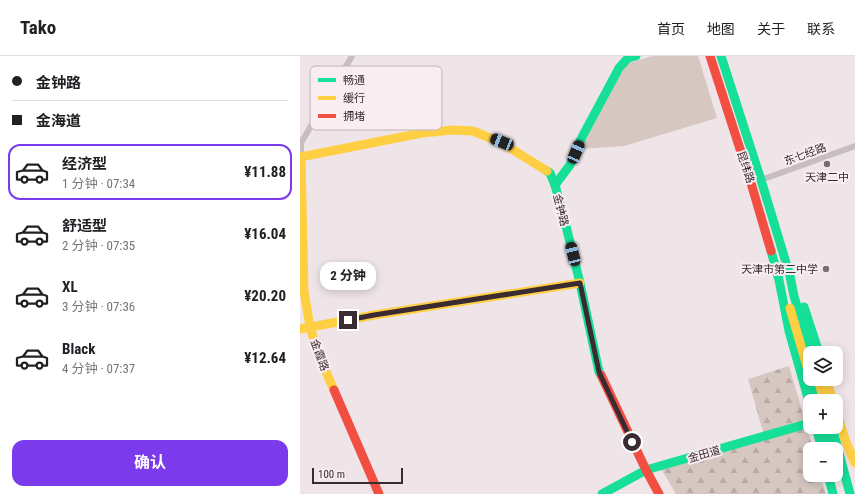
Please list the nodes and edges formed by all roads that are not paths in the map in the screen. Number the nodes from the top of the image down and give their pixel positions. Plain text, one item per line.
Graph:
1 (352, 56) edge
2 (710, 56) edge
3 (721, 56) edge
4 (629, 57) edge
5 (346, 66) edge
6 (310, 128) edge
7 (855, 146) edge
8 (301, 157) edge
9 (761, 180) junction
10 (555, 185) junction
11 (790, 276) junction
12 (779, 280) junction
13 (580, 283) junction
14 (799, 323) junction
15 (310, 327) junction
16 (300, 329) edge
17 (804, 346) edge
18 (808, 346) edge
19 (817, 346) edge
20 (807, 394) edge
21 (803, 425) edge
22 (843, 433) edge
23 (834, 434) edge
24 (846, 442) junction
25 (855, 447) edge
26 (855, 463) edge
27 (646, 470) junction
28 (830, 482) edge
29 (840, 482) edge
30 (379, 494) edge
31 (602, 494) edge
32 (659, 494) edge
33 (833, 494) edge
34 (843, 494) edge
35 (850, 494) edge

1 - 5 street
2 - 12 street, 昆纬路
3 - 9 street, 昆纬路
4 - 10 street
6 - 8 street
7 - 9 street, 东七经路
8 - 10 street, 金钟路
8 - 15 street, 金霞路
9 - 11 street, 昆纬路
10 - 13 street, 金钟路
11 - 14 street
11 - 19 street
12 - 14 street
12 - 20 street
13 - 15 street
13 - 27 street, 金钟路
14 - 17 street
14 - 18 street
15 - 16 street
15 - 30 street, 金霞路
21 - 27 street, 金田道
22 - 24 street
23 - 35 street
24 - 25 street
24 - 26 street
27 - 31 street, 金田道
27 - 32 street, 金钟路
28 - 33 street
29 - 34 street

